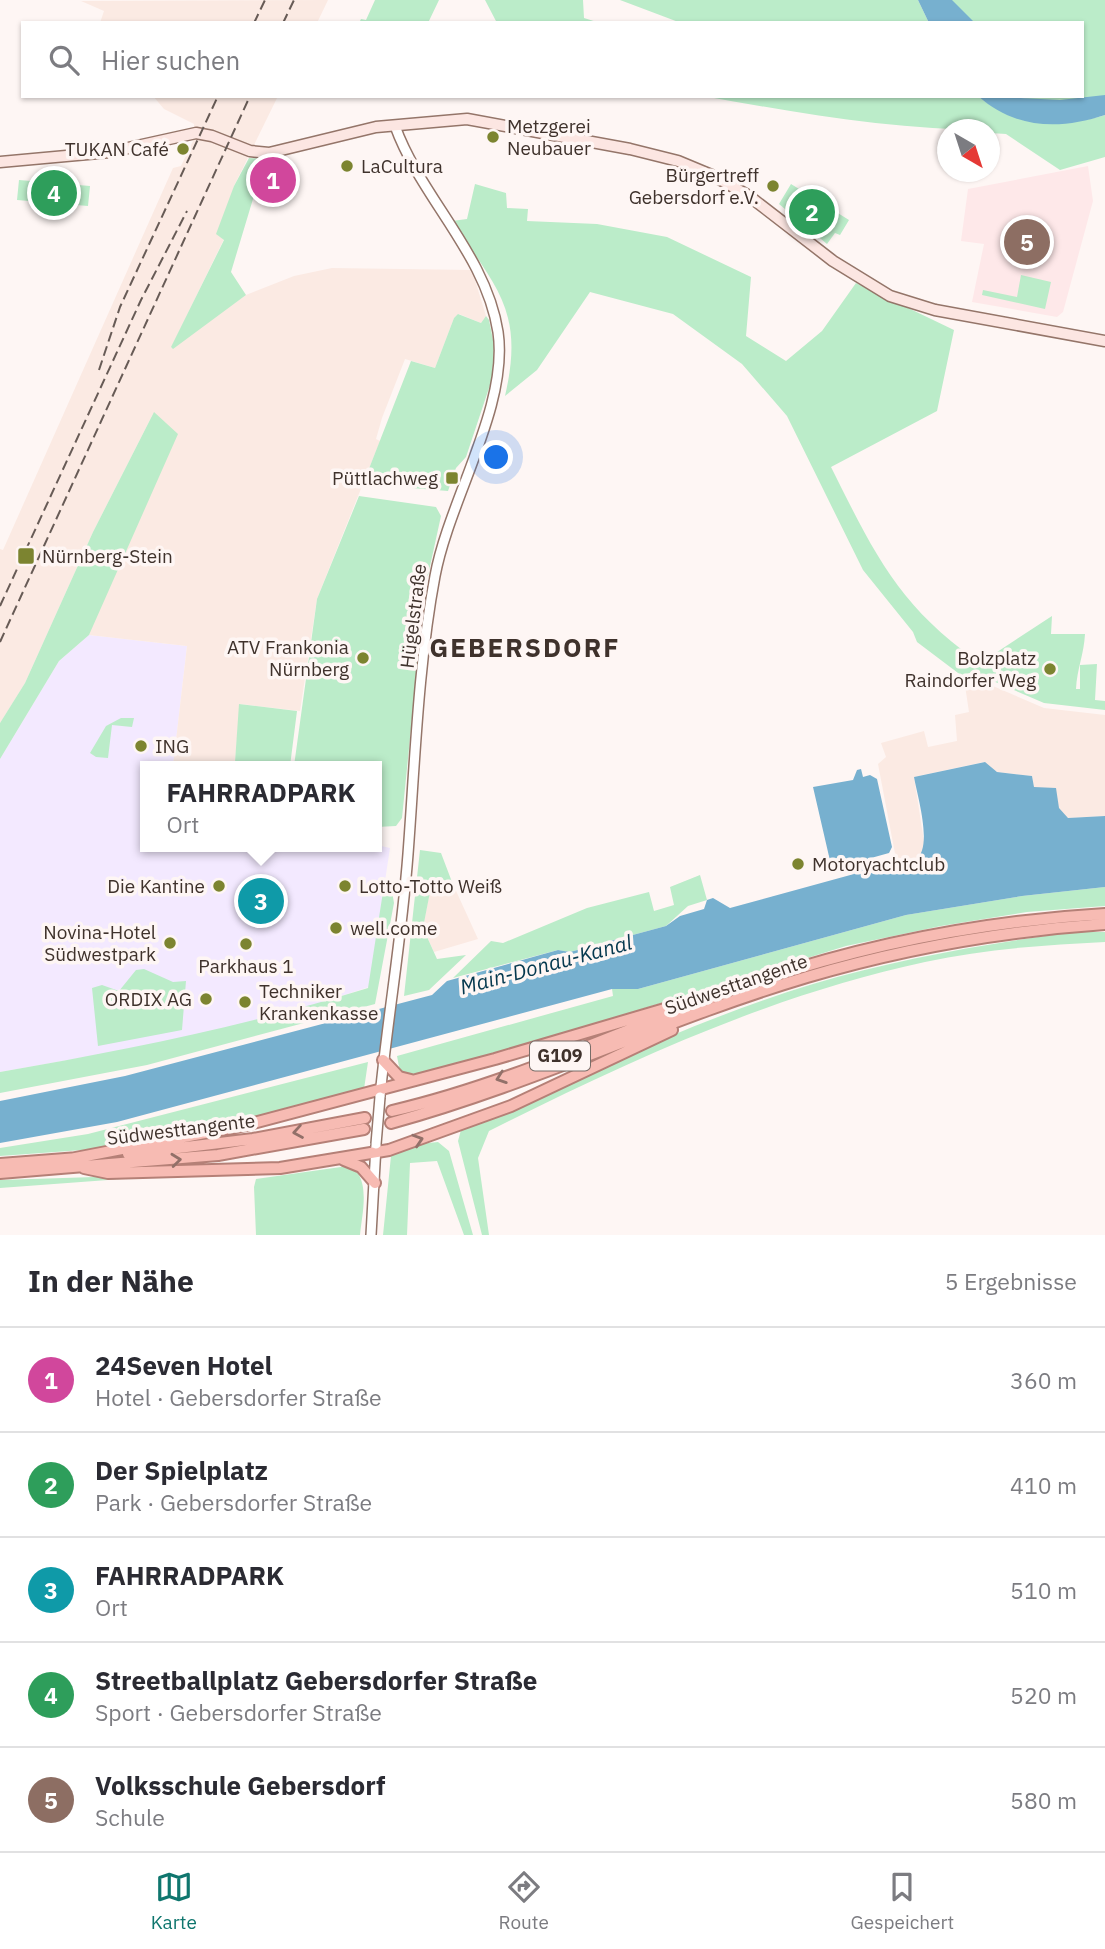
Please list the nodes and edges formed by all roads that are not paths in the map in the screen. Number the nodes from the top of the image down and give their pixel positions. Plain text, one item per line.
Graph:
1 (395, 126) junction
2 (0, 162) edge
3 (1105, 341) edge
4 (1105, 914) edge
5 (1105, 924) edge
6 (725, 993) junction
7 (689, 1018) junction
8 (385, 1066) junction
9 (414, 1080) junction
10 (380, 1094) junction
11 (376, 1148) junction
12 (70, 1159) junction
13 (342, 1159) junction
14 (0, 1164) edge
15 (83, 1168) junction
16 (0, 1173) edge
17 (375, 1183) junction
18 (371, 1235) edge

1 - 2 main road
1 - 3 main road
1 - 8 street, Hügelstraße
4 - 6 highway, Südwesttangente / G109
5 - 7 highway, Südwesttangente / G109
6 -> 7 highway, Südwesttangente / G109
6 - 9 highway
11 -> 7 highway
8 - 9 highway
8 - 10 street, Hügelstraße
9 - 10 highway
10 - 11 street, Hügelstraße, bridge
10 - 12 highway
11 - 13 highway
11 - 17 street, Hügelstraße
12 - 14 highway, Südwesttangente
15 -> 12 highway, Südwesttangente
13 - 15 highway
13 - 17 highway
15 - 16 highway, Südwesttangente
17 - 18 street, Hügelstraße

